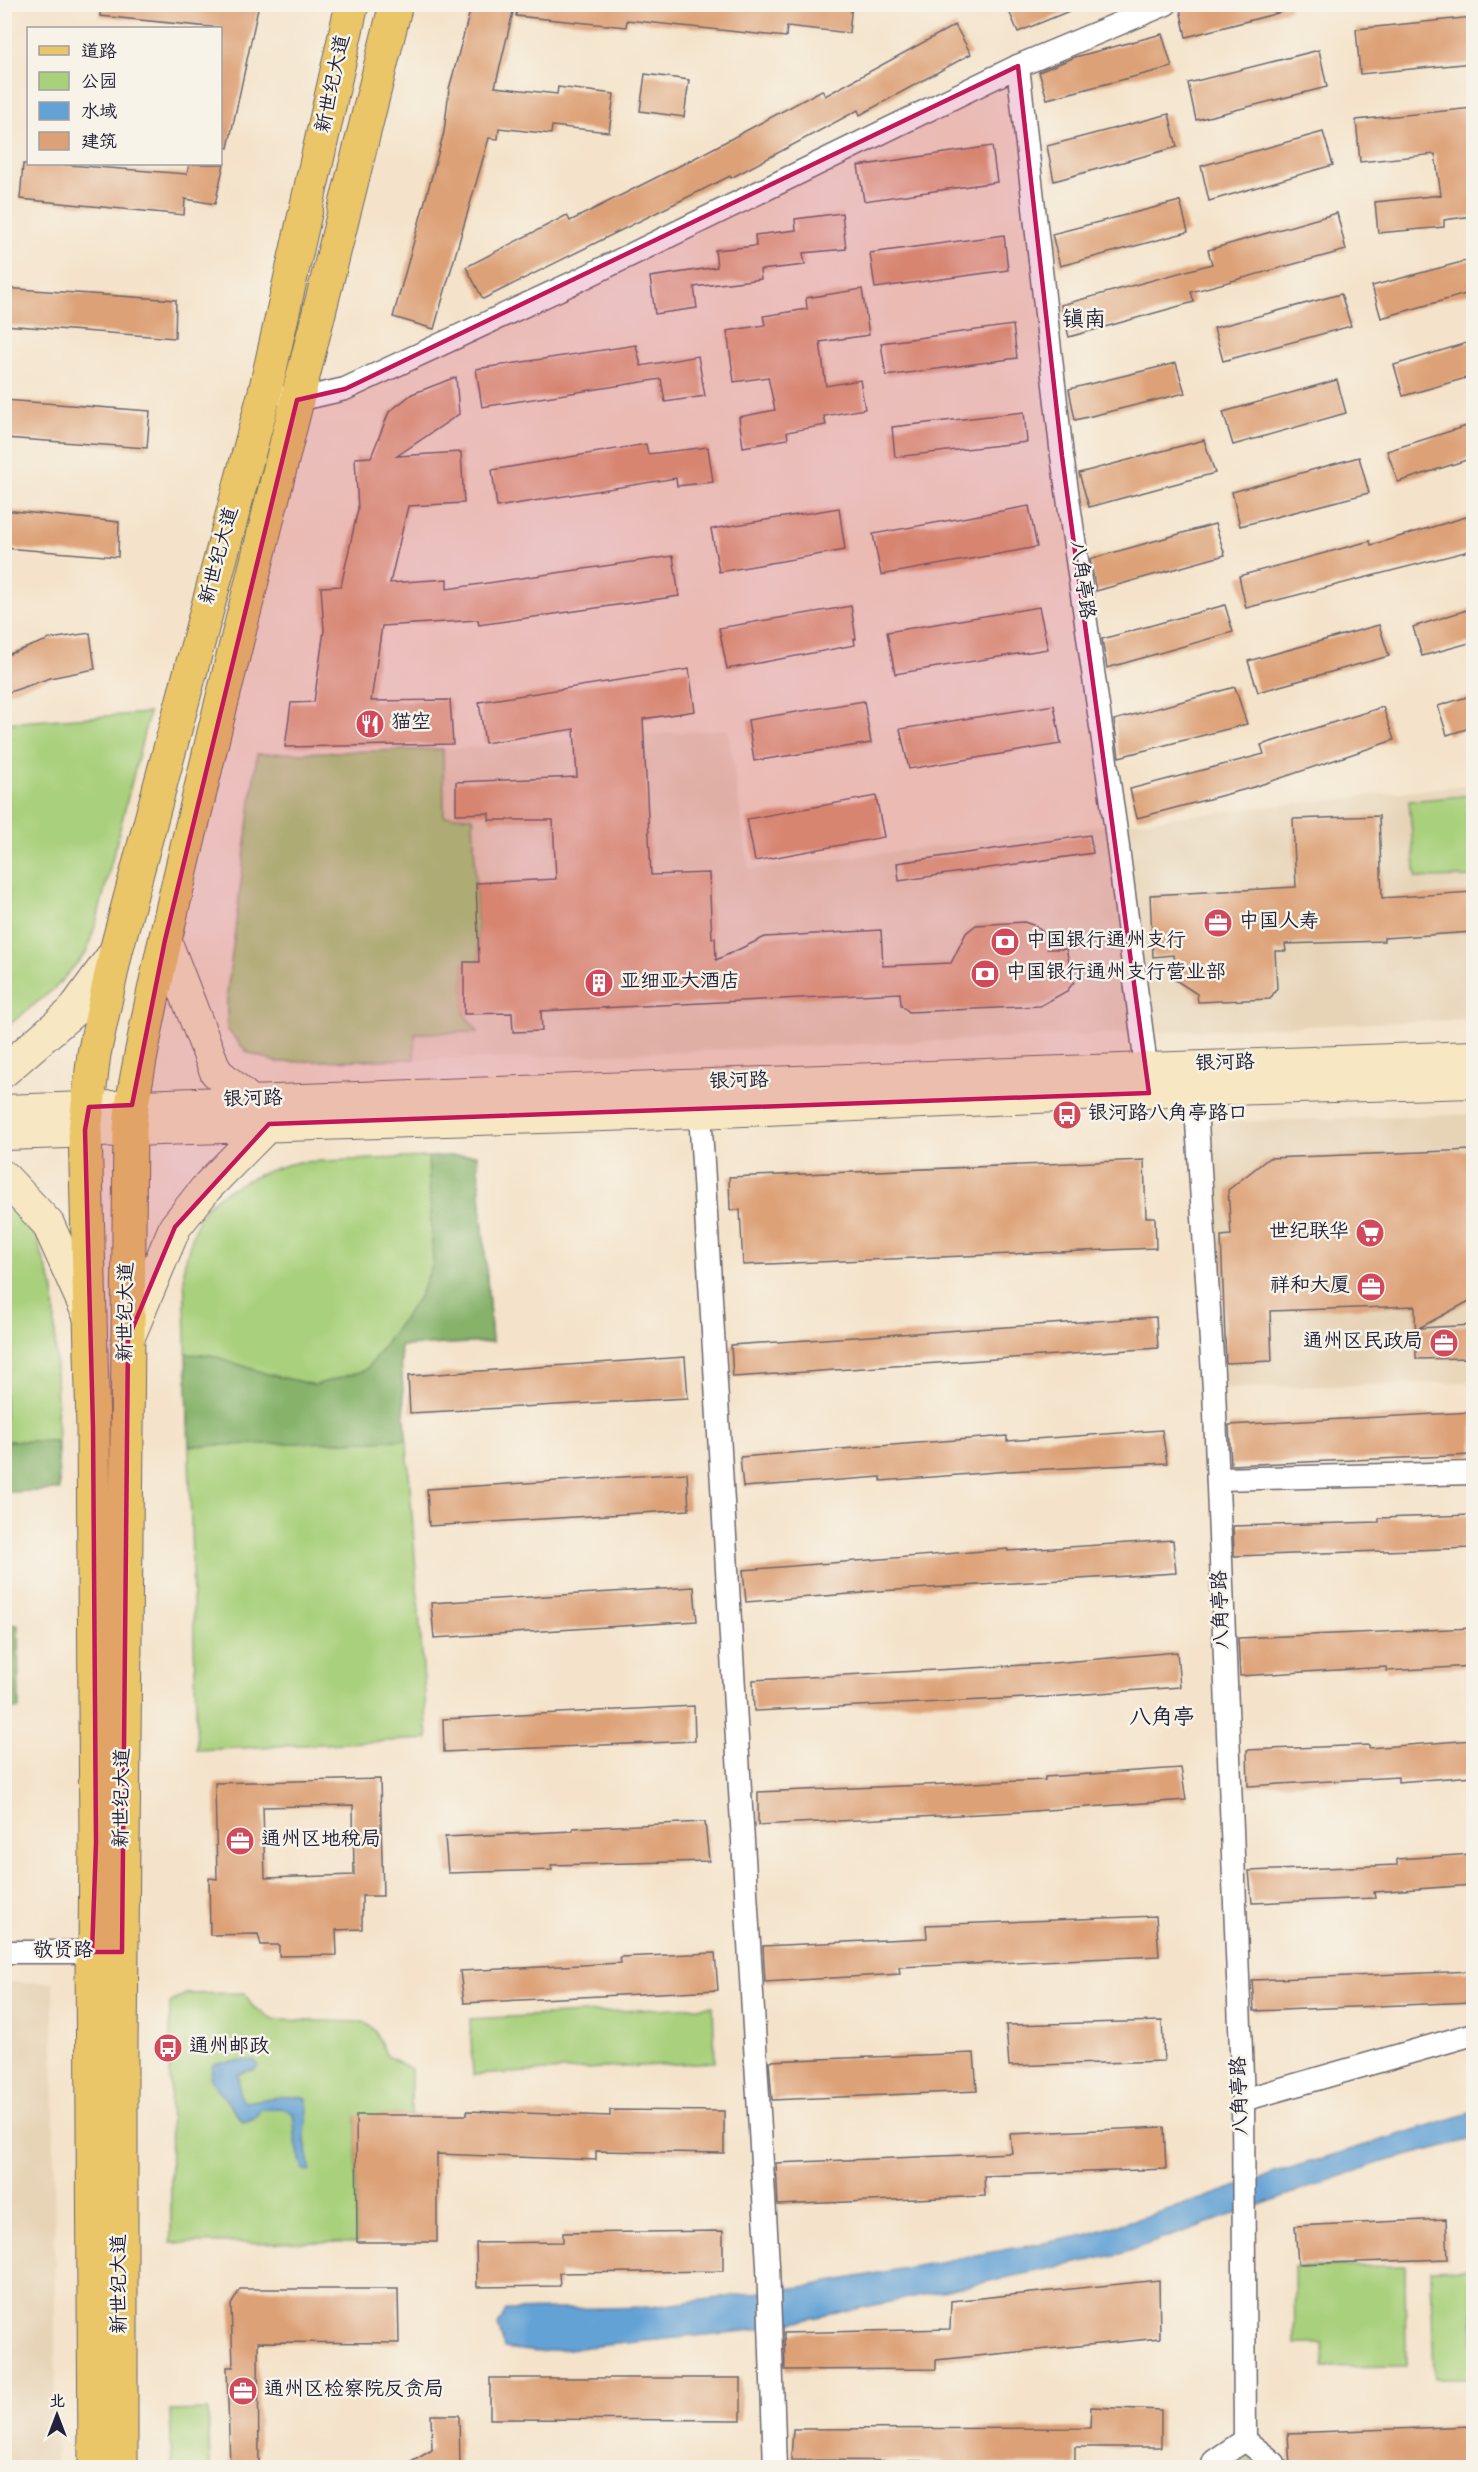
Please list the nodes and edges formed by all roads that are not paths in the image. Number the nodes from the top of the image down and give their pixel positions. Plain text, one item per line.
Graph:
1 (352, 4) edge
2 (396, 4) edge
3 (1166, 4) edge
4 (1018, 66) junction
5 (265, 392) junction
6 (297, 400) junction
7 (165, 940) junction
8 (116, 951) junction
9 (1473, 1057) edge
10 (4, 1071) edge
11 (1193, 1078) junction
12 (1148, 1080) junction
13 (1473, 1082) edge
14 (4, 1111) edge
15 (700, 1112) junction
16 (260, 1113) junction
17 (131, 1117) junction
18 (87, 1119) junction
19 (4, 1134) edge
20 (4, 1177) edge
21 (90, 1319) junction
22 (128, 1339) junction
23 (1473, 1473) edge
24 (1218, 1479) junction
25 (4, 1952) edge
26 (107, 1952) junction
27 (1473, 2034) edge
28 (1243, 2100) junction
29 (1245, 2440) junction
30 (95, 2468) edge
31 (121, 2468) edge
32 (775, 2468) edge
33 (1212, 2468) edge
34 (1276, 2468) edge

1 - 5 main road, 新世纪大道
2 - 6 main road, 新世纪大道
3 - 4 street
4 - 6 street
4 - 12 street, 八角亭路
5 - 6 street
5 - 8 main road, 新世纪大道
6 - 7 main road, 新世纪大道
7 - 16 main road
7 - 17 main road, 新世纪大道
8 - 10 main road
8 - 18 main road, 新世纪大道
9 - 11 main road, 银河路
11 - 12 main road, 银河路
11 - 13 main road, 银河路
11 - 24 street, 八角亭路
12 - 15 main road, 银河路
12 - 16 main road, 银河路
14 - 18 main road, 银河路
15 - 16 main road, 银河路
15 - 32 street
16 - 17 main road, 银河路
16 - 22 main road
17 - 18 main road, 银河路
17 - 22 main road, 新世纪大道
18 - 19 main road, 银河路
18 - 21 main road, 新世纪大道
20 - 21 main road
21 - 26 main road, 新世纪大道
22 - 26 main road, 新世纪大道
23 - 24 street
24 - 28 street, 八角亭路
25 - 26 street, 敬贤路
26 - 30 main road, 新世纪大道
26 - 31 main road, 新世纪大道
27 - 28 street
28 - 29 street, 八角亭路
29 - 33 street
29 - 34 street

